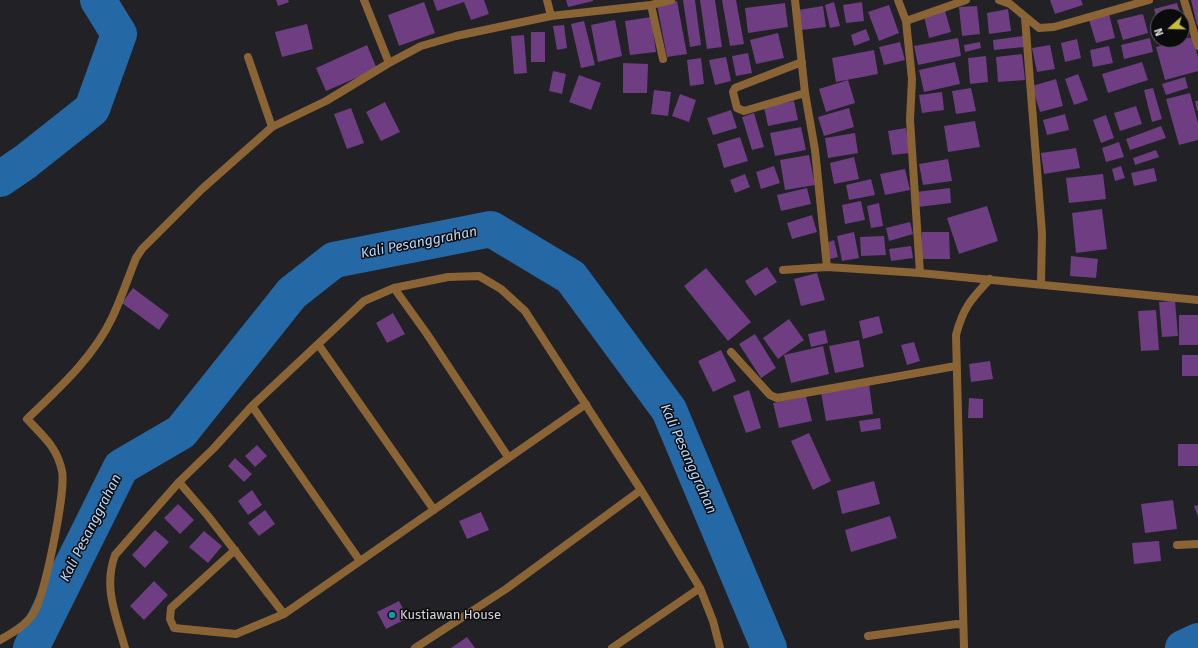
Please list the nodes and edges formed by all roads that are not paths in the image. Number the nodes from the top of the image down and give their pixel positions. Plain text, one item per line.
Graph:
1 (364, 0) edge
2 (547, 0) edge
3 (671, 0) edge
4 (795, 0) edge
5 (898, 0) edge
6 (966, 0) edge
7 (999, 0) edge
8 (1149, 0) edge
9 (1184, 0) edge
10 (1009, 2) edge
11 (650, 5) junction
12 (551, 16) junction
13 (1025, 18) junction
14 (906, 21) junction
15 (1198, 46) edge
16 (248, 57) dead end
17 (663, 59) dead end
18 (802, 62) junction
19 (389, 63) junction
20 (805, 93) junction
21 (272, 127) junction
22 (827, 267) junction
23 (783, 270) dead end
24 (920, 273) junction
25 (990, 279) junction
26 (1040, 284) junction
27 (394, 288) junction
28 (1198, 300) edge
29 (318, 344) junction
30 (731, 352) dead end
31 (956, 366) junction
32 (586, 404) junction
33 (252, 406) junction
34 (508, 457) junction
35 (179, 482) junction
36 (641, 490) junction
37 (434, 510) junction
38 (1198, 544) edge
39 (1177, 545) dead end
40 (235, 550) junction
41 (360, 561) junction
42 (700, 588) junction
43 (284, 614) junction
44 (963, 625) junction
45 (868, 636) dead end
46 (0, 640) edge
47 (126, 648) edge
48 (415, 648) edge
49 (612, 648) edge
50 (720, 648) edge
51 (964, 648) edge

1 - 19 street
2 - 12 street
3 - 11 street
4 - 18 street
5 - 14 street
6 - 14 street
7 - 10 street
8 - 13 street
9 - 15 street
10 - 13 street
11 - 12 street
11 - 17 street
12 - 19 street
13 - 26 street
14 - 24 street
16 - 21 street
18 - 20 street
18 - 20 street
19 - 21 street
20 - 22 street
21 - 46 street
22 - 23 street
22 - 24 street
24 - 25 street
25 - 26 street
25 - 31 street
26 - 28 street
27 - 29 street
27 - 32 street
27 - 34 street
29 - 33 street
29 - 37 street
30 - 31 street
31 - 44 street
32 - 34 street
32 - 36 street
33 - 35 street
33 - 41 street
34 - 37 street
35 - 40 street
35 - 47 street
36 - 42 street
36 - 48 street
37 - 41 street
38 - 39 street
40 - 43 street
40 - 43 street
41 - 43 street
42 - 49 street
42 - 50 street
44 - 45 street
44 - 51 street

